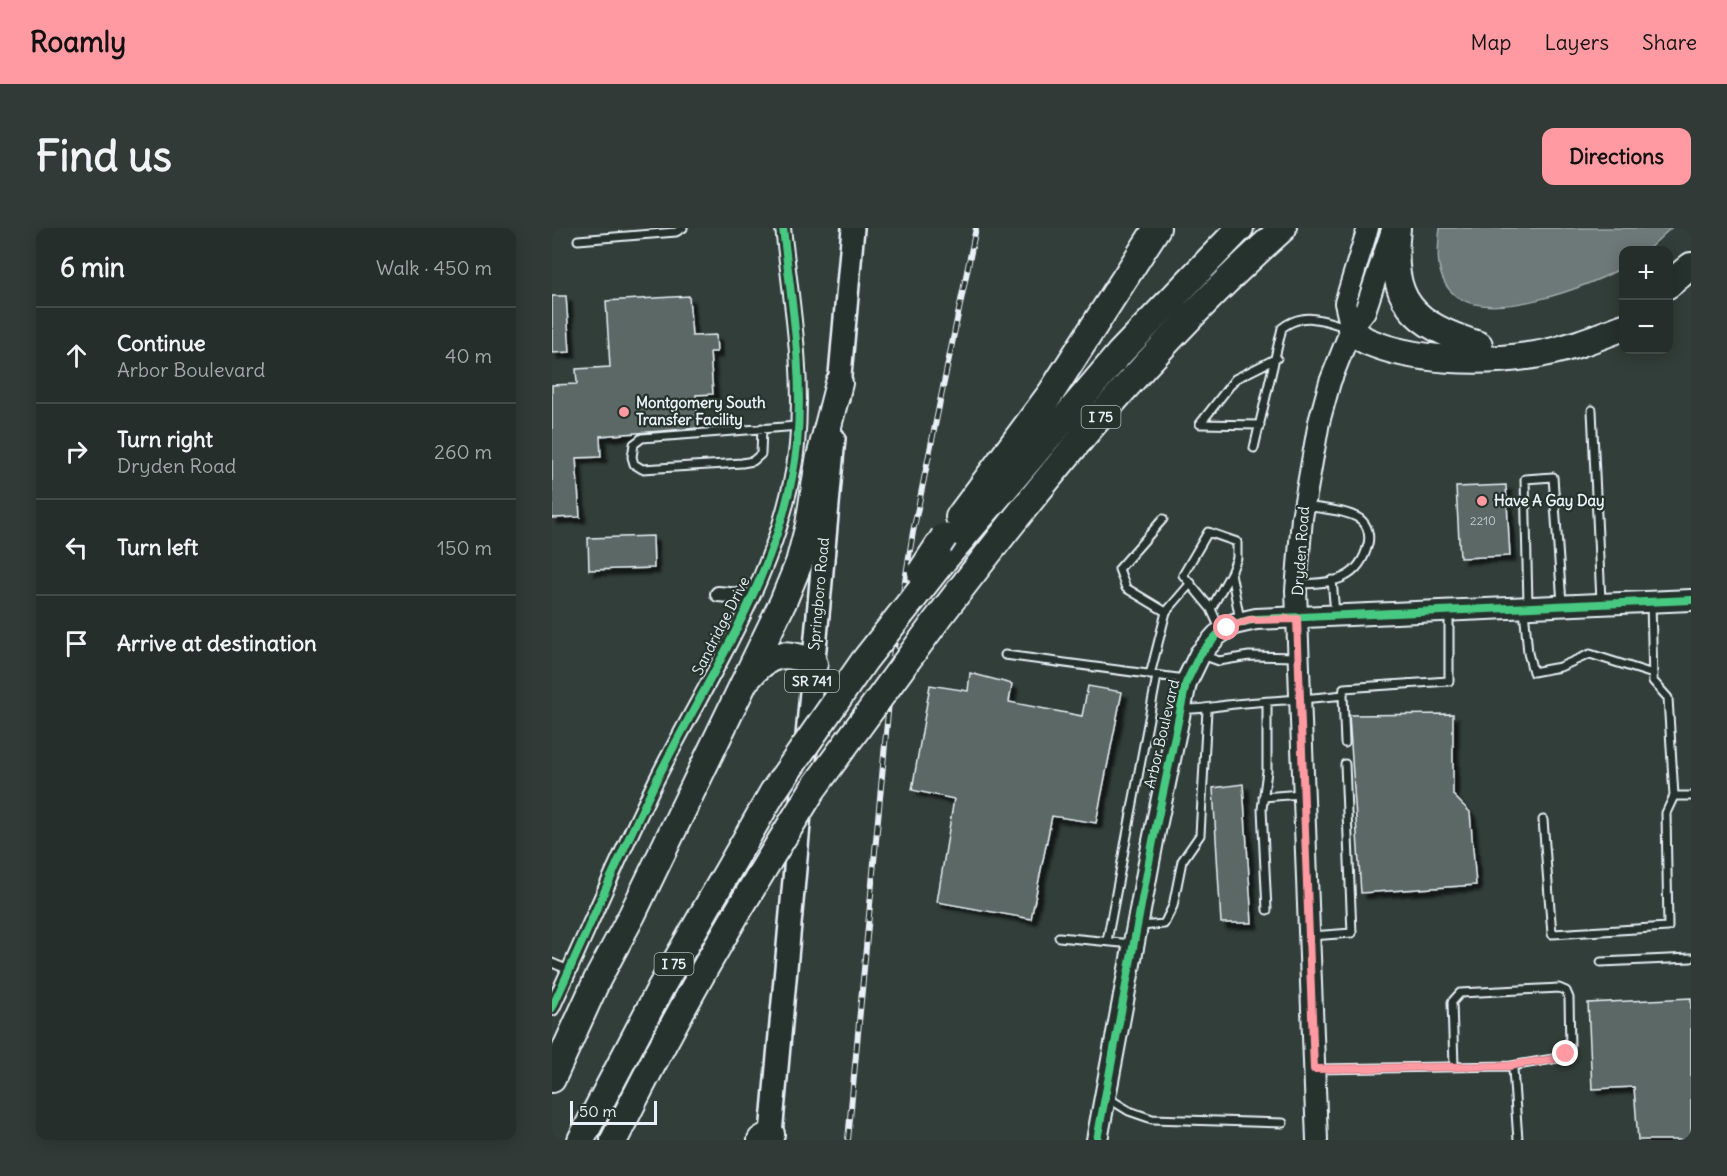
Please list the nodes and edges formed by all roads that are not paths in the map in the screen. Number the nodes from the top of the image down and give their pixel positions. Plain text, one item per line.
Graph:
1 (683, 228) edge
2 (783, 228) edge
3 (853, 228) edge
4 (1157, 228) edge
5 (1240, 228) edge
6 (1283, 228) edge
7 (1368, 228) edge
8 (1395, 228) edge
9 (578, 240) dead end
10 (1691, 266) edge
11 (1673, 281) edge
12 (1691, 284) edge
13 (1669, 300) edge
14 (1619, 314) edge
15 (1351, 328) junction
16 (1619, 328) edge
17 (1479, 345) junction
18 (1277, 358) junction
19 (839, 383) junction
20 (1592, 410) dead end
21 (1260, 425) junction
22 (798, 426) junction
23 (762, 428) junction
24 (1254, 448) dead end
25 (1304, 506) junction
26 (1163, 519) dead end
27 (943, 550) junction
28 (1231, 573) junction
29 (1332, 580) junction
30 (1191, 583) junction
31 (1297, 584) junction
32 (718, 594) dead end
33 (752, 597) junction
34 (1651, 602) junction
35 (1602, 604) junction
36 (1690, 604) edge
37 (1562, 606) junction
38 (1526, 607) junction
39 (1211, 609) junction
40 (1449, 611) junction
41 (1166, 612) junction
42 (1335, 616) junction
43 (1297, 619) junction
44 (1241, 622) junction
45 (1222, 632) junction
46 (1200, 654) junction
47 (1005, 655) dead end
48 (1299, 657) junction
49 (814, 664) junction
50 (1653, 674) junction
51 (1154, 675) junction
52 (1188, 680) junction
53 (742, 686) junction
54 (1343, 695) junction
55 (1301, 701) junction
56 (1267, 702) junction
57 (1181, 709) junction
58 (1207, 710) junction
59 (1345, 743) dead end
60 (1345, 764) dead end
61 (1302, 794) junction
62 (1674, 796) junction
63 (1691, 796) edge
64 (1263, 797) junction
65 (1543, 820) dead end
66 (1267, 910) dead end
67 (1136, 935) junction
68 (1308, 936) junction
69 (1059, 937) dead end
70 (1107, 941) junction
71 (1691, 958) edge
72 (1601, 962) dead end
73 (552, 963) edge
74 (569, 970) junction
75 (552, 1008) edge
76 (1510, 1066) junction
77 (1454, 1067) junction
78 (1314, 1069) junction
79 (552, 1079) edge
80 (1106, 1097) junction
81 (1283, 1123) dead end
82 (768, 1138) edge
83 (581, 1140) edge
84 (614, 1140) edge
85 (1097, 1140) edge
86 (1317, 1140) edge
87 (1518, 1140) edge

1 - 9 lane
2 - 22 street, Sandridge Drive
3 - 19 main road, Springboro Road / SR 741
4 - 27 highway
5 - 27 highway, I 75
6 - 84 highway, I 75, bridge
7 - 15 main road
8 - 15 main road, Dryden Road
8 - 17 highway
10 - 11 highway
12 - 13 highway
14 - 17 highway
15 - 16 highway
15 - 17 highway
15 - 18 lane
15 - 25 main road, Dryden Road
18 - 21 lane
18 - 21 lane
19 - 49 main road, Springboro Road / SR 741
19 - 53 highway
20 - 35 lane
21 - 24 lane
22 - 23 lane
22 - 33 street, Sandridge Drive
23 - 23 lane
25 - 29 lane
25 - 31 main road, Dryden Road
26 - 41 lane
27 - 83 highway, I 75, bridge
28 - 30 lane
28 - 39 lane
28 - 44 lane
29 - 31 lane
29 - 42 lane
30 - 39 lane
30 - 41 lane
31 - 43 main road, Dryden Road
32 - 33 street
33 - 74 street, Sandridge Drive
34 - 35 main road, Arbor Boulevard
34 - 36 main road, Arbor Boulevard
34 - 50 lane
35 - 37 main road, Arbor Boulevard
37 - 38 main road, Arbor Boulevard
37 - 38 lane
38 - 40 main road, Arbor Boulevard
38 - 50 lane
39 - 45 lane
40 - 42 main road, Arbor Boulevard
40 - 54 lane
41 - 51 lane
42 - 43 main road, Arbor Boulevard
43 - 44 main road, Arbor Boulevard
43 - 48 main road, Dryden Road
44 - 45 main road, Arbor Boulevard
45 - 46 main road, Arbor Boulevard
46 - 48 lane
46 - 52 main road, Arbor Boulevard
47 - 51 lane
48 - 55 main road, Dryden Road
49 - 53 highway
49 - 82 main road, Springboro Road / SR 741
50 - 62 lane
51 - 52 lane
51 - 70 lane
52 - 57 main road, Arbor Boulevard
53 - 79 highway
54 - 55 lane
54 - 59 lane
55 - 56 lane
55 - 61 main road, Dryden Road
56 - 58 lane
56 - 64 lane
57 - 58 lane
57 - 67 main road, Arbor Boulevard
58 - 67 lane
60 - 68 lane
61 - 64 lane
61 - 68 main road, Dryden Road
62 - 63 lane
62 - 65 lane
64 - 66 lane
67 - 70 lane
67 - 80 main road, Arbor Boulevard
68 - 78 main road, Dryden Road
69 - 70 lane
71 - 72 lane
73 - 74 lane
74 - 75 street, Sandridge Drive
76 - 77 lane
76 - 77 lane
76 - 87 lane
77 - 78 lane
78 - 86 main road, Dryden Road
80 - 81 lane
80 - 85 main road, Arbor Boulevard

